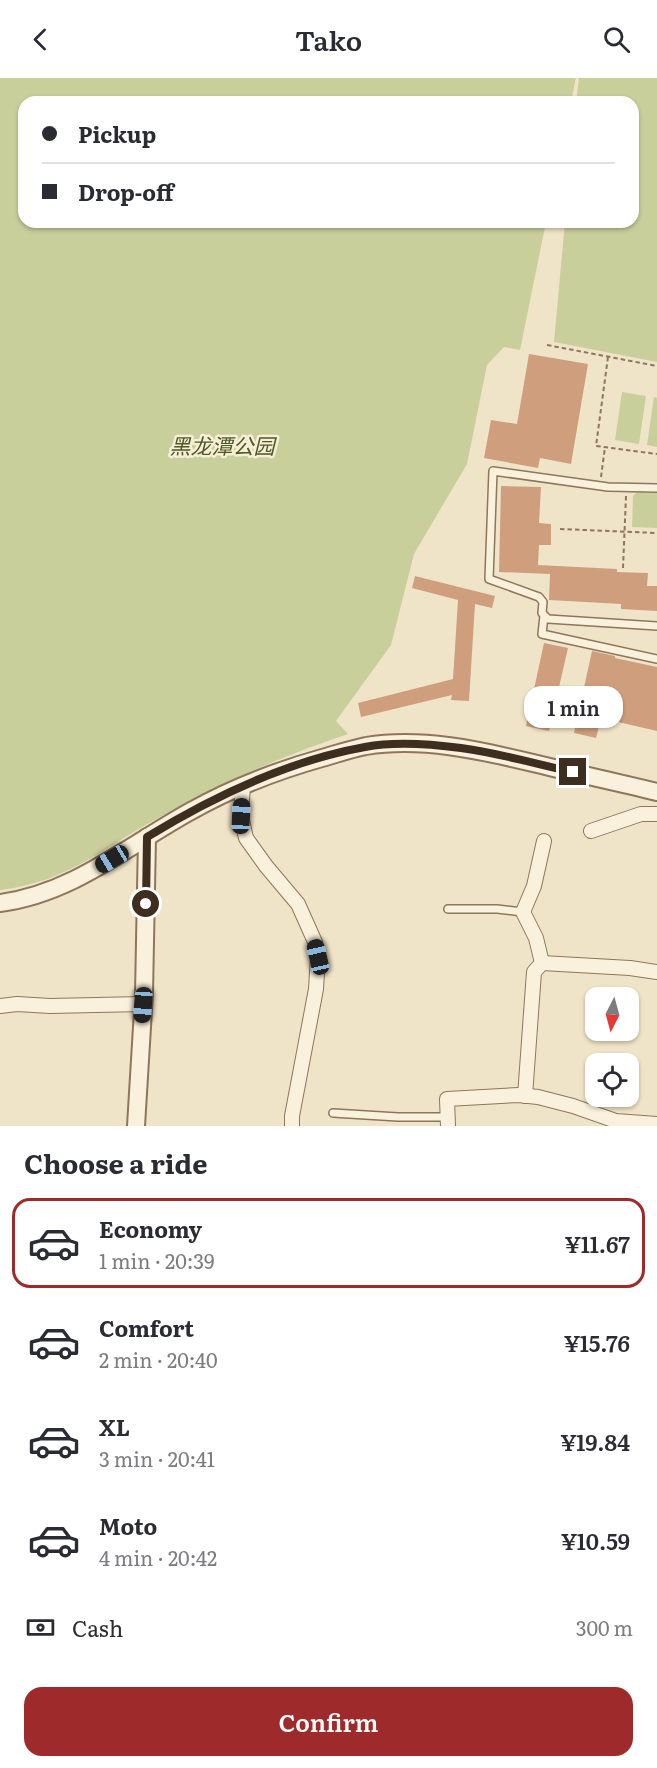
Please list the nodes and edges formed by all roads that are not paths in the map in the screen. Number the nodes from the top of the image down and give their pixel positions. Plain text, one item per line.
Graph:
1 (657, 488) edge
2 (544, 616) junction
3 (657, 626) edge
4 (657, 659) edge
5 (243, 785) junction
6 (657, 792) edge
7 (657, 814) edge
8 (591, 831) dead end
9 (147, 837) junction
10 (544, 841) dead end
11 (0, 903) edge
12 (448, 909) dead end
13 (523, 912) junction
14 (542, 963) junction
15 (657, 972) edge
16 (143, 1005) junction
17 (0, 1006) edge
18 (525, 1096) junction
19 (333, 1113) dead end
20 (448, 1121) edge
21 (657, 1124) edge
22 (136, 1126) edge
23 (292, 1126) edge

1 - 2 lane
2 - 3 lane
2 - 4 lane
5 - 6 street
5 - 9 street
5 - 23 street
7 - 8 street
9 - 11 street
9 - 16 street
10 - 13 street
12 - 13 lane
13 - 14 street
14 - 15 street
14 - 18 street
16 - 17 street
16 - 22 street
18 - 20 street
18 - 21 street
19 - 20 lane

